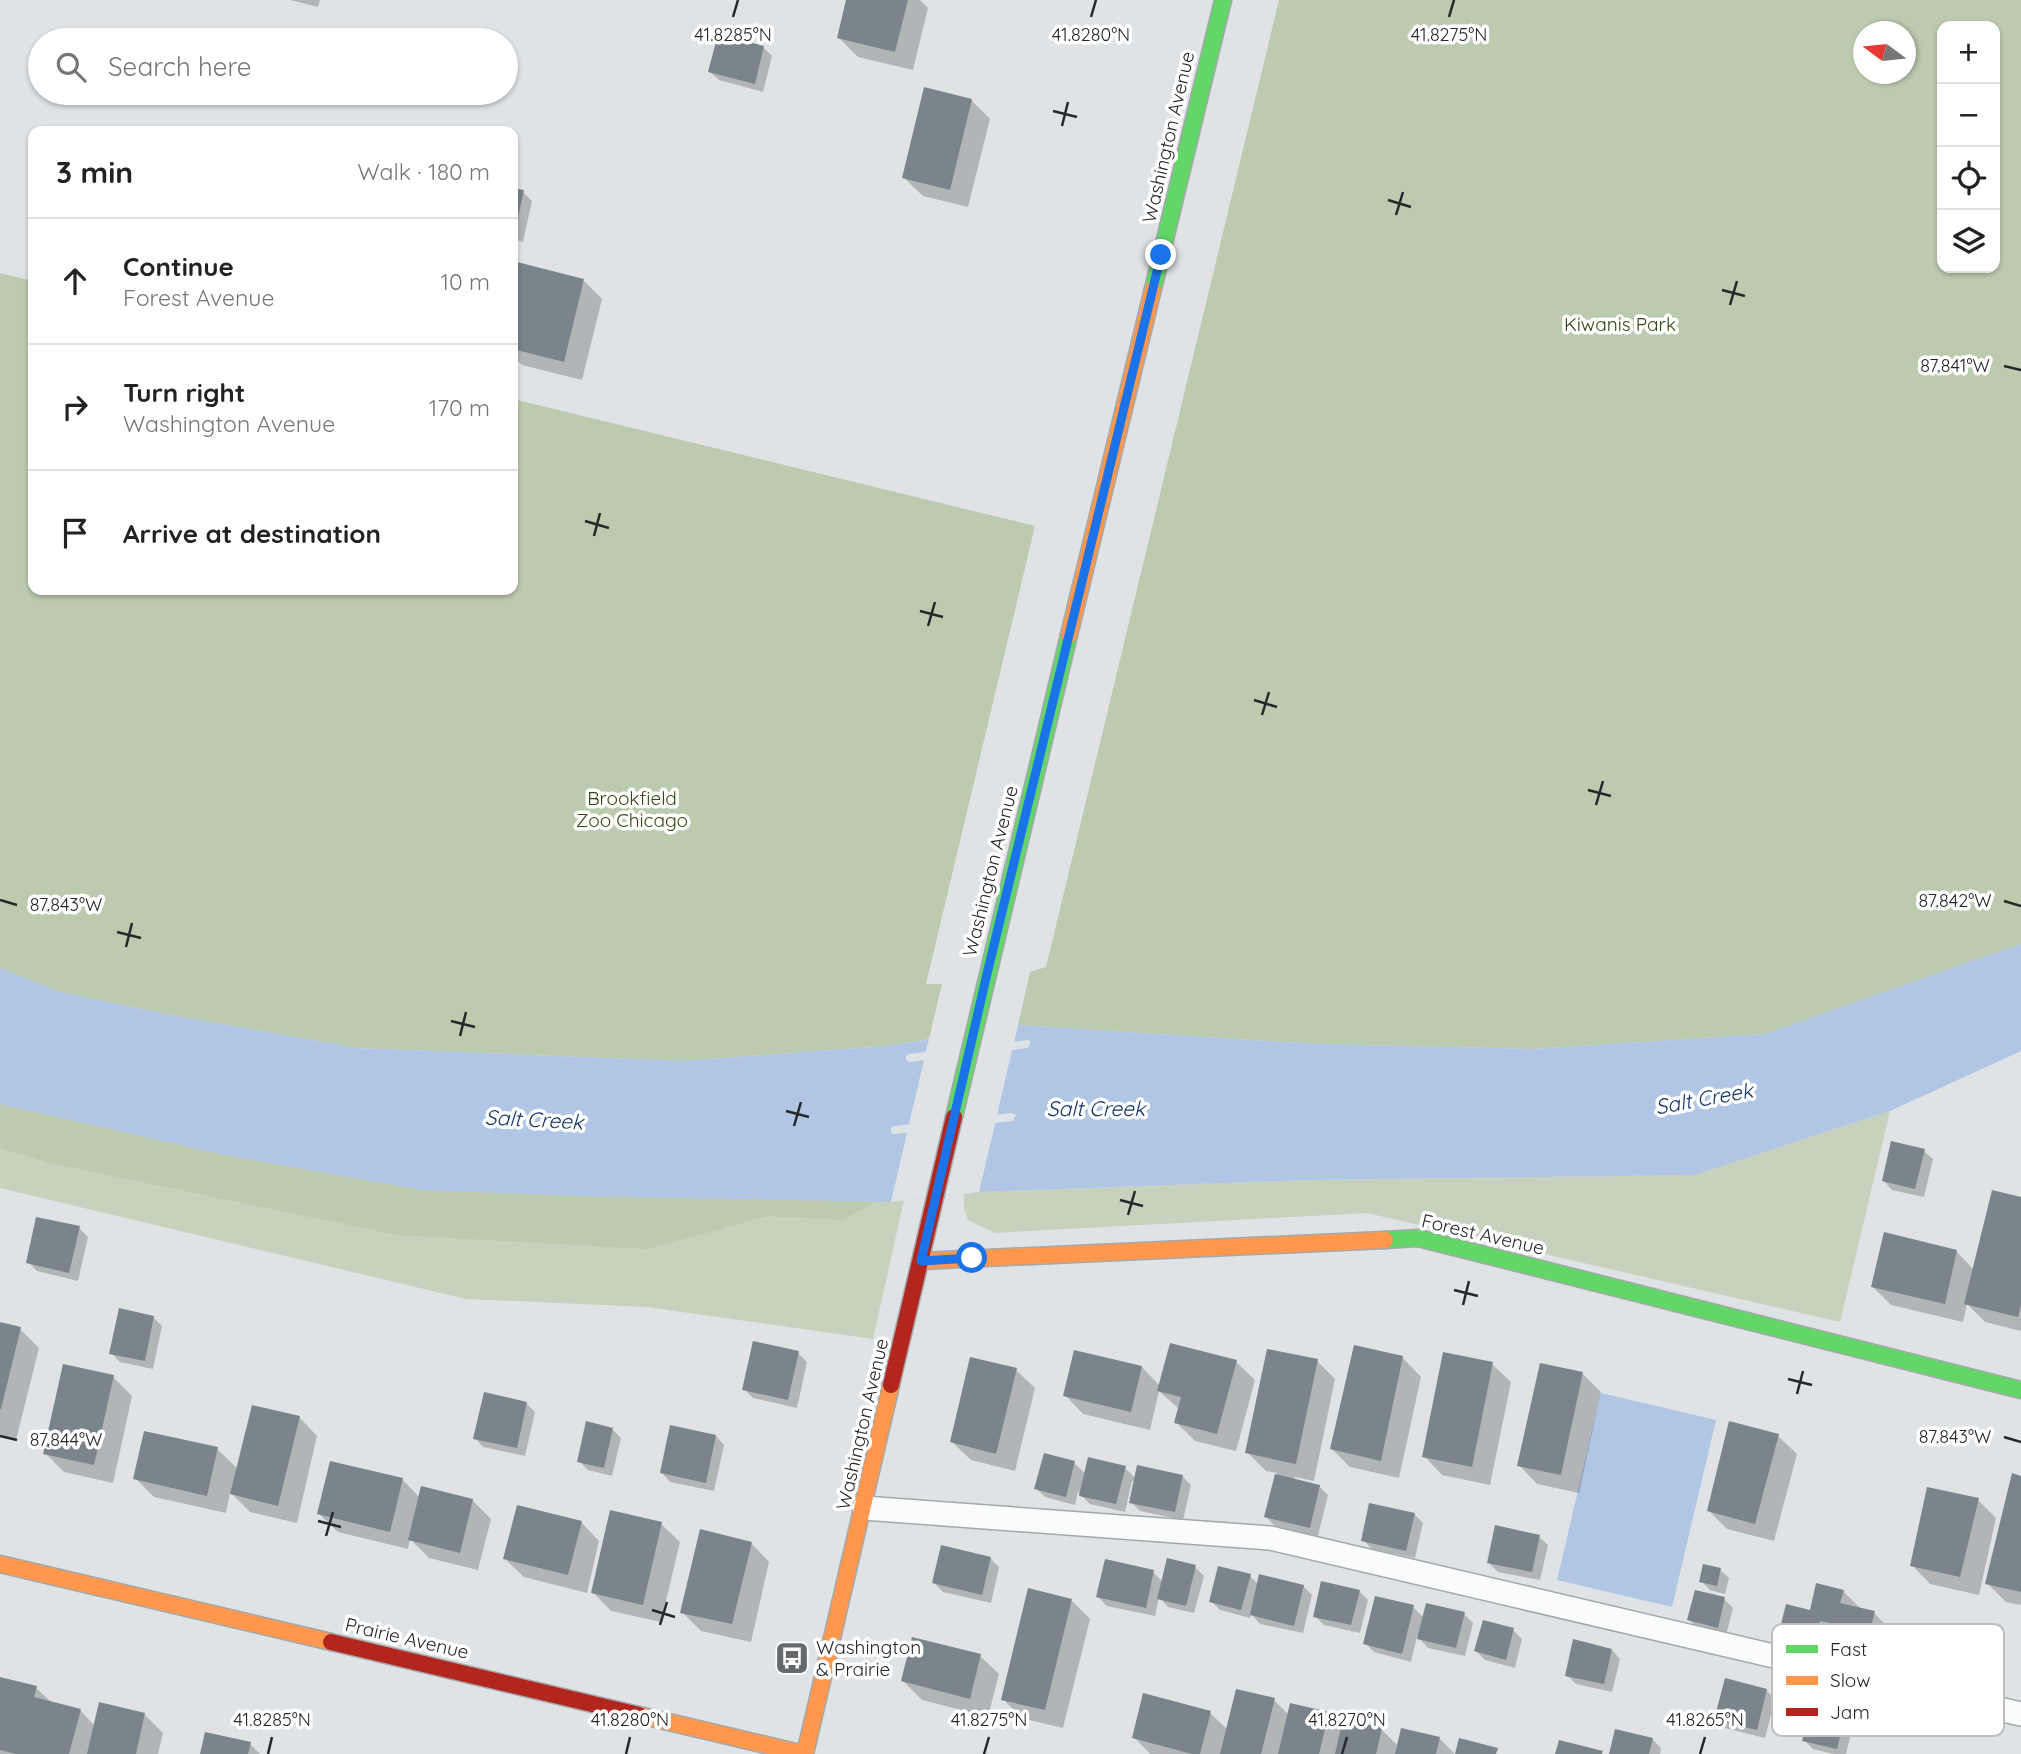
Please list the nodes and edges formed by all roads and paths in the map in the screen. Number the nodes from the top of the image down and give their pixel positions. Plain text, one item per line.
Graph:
1 (1223, 0) edge
2 (921, 1261) junction
3 (2021, 1390) edge
4 (864, 1508) junction
5 (0, 1564) edge
6 (1772, 1656) edge
7 (804, 1754) edge

1 - 2 street, Washington Avenue
2 - 3 street, Forest Avenue
2 - 4 street, Washington Avenue
4 - 6 lane
4 - 7 street, Washington Avenue
5 - 7 street, Prairie Avenue

